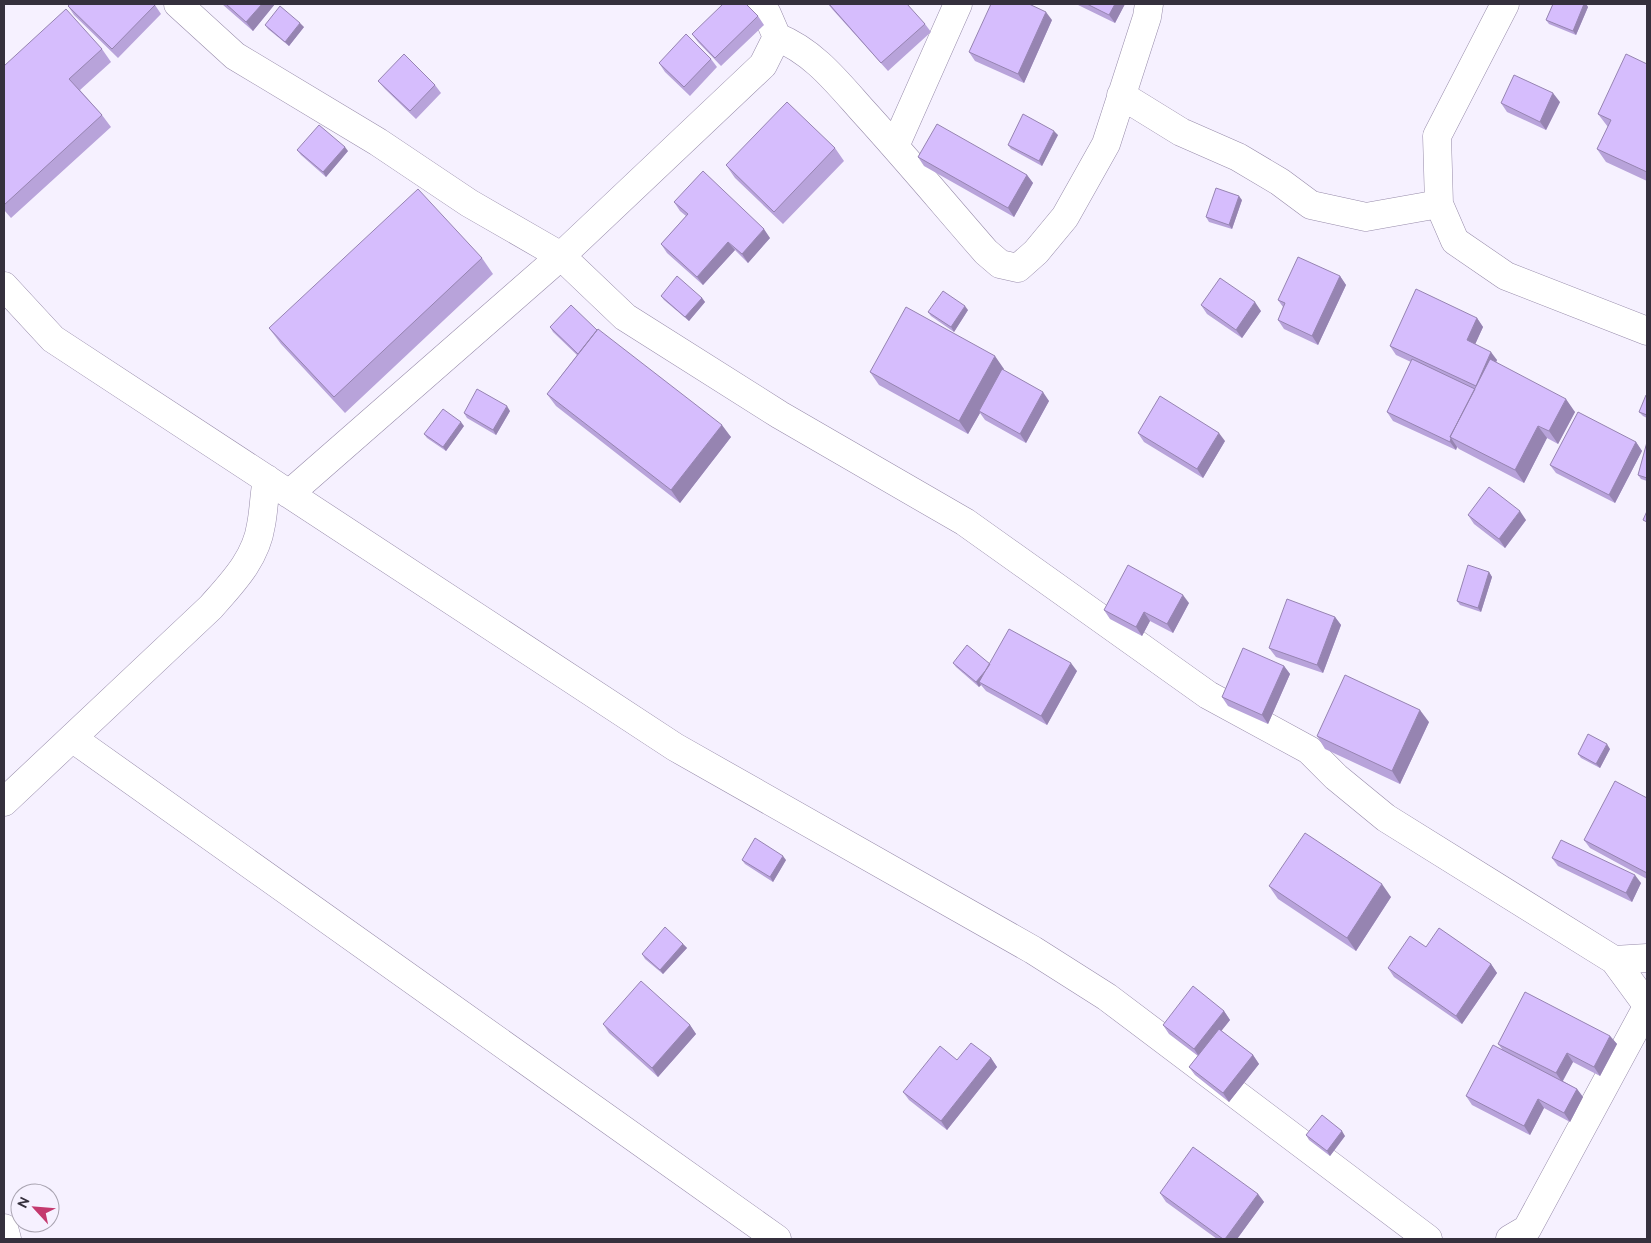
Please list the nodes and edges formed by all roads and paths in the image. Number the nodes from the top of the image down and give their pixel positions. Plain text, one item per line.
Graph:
1 (178, 4) edge
2 (757, 4) edge
3 (958, 4) edge
4 (1149, 4) edge
5 (1504, 4) edge
6 (777, 36) junction
7 (1121, 95) junction
8 (896, 146) junction
9 (1439, 204) junction
10 (561, 256) junction
11 (4, 286) edge
12 (1647, 331) edge
13 (266, 479) junction
14 (289, 494) junction
15 (72, 738) junction
16 (4, 802) edge
17 (1647, 958) edge
18 (1614, 960) junction
19 (1647, 1006) edge
20 (4, 1228) edge
21 (7, 1239) edge
22 (777, 1239) edge
23 (1428, 1239) edge
24 (1510, 1239) edge

1 - 10 street
2 - 6 street
3 - 8 street
4 - 7 street
5 - 9 street
6 - 8 street
6 - 10 street
7 - 8 street
7 - 9 street
9 - 12 street
10 - 14 street
10 - 18 street
11 - 13 street
13 - 14 street
13 - 15 street
14 - 23 street
15 - 16 street
15 - 22 street
17 - 18 street
18 - 19 street
19 - 24 street
20 - 21 street

